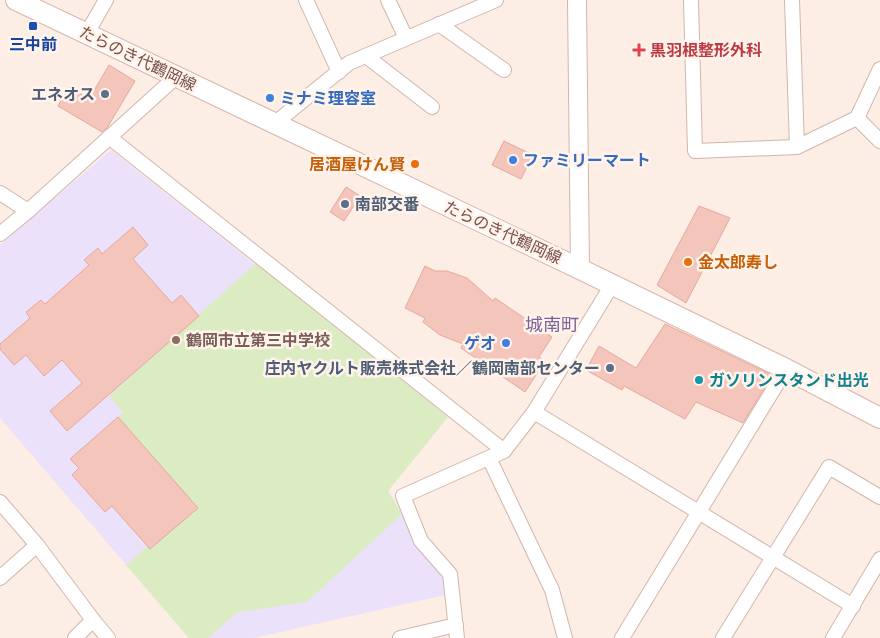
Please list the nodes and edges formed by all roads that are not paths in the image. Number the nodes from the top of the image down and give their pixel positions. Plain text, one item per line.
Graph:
1 (16, 0) edge
2 (106, 0) edge
3 (306, 0) edge
4 (388, 0) edge
5 (496, 0) edge
6 (577, 0) edge
7 (691, 0) edge
8 (792, 0) edge
9 (464, 6) edge
10 (439, 24) junction
11 (87, 33) junction
12 (406, 38) junction
13 (366, 56) junction
14 (880, 69) edge
15 (504, 70) dead end
16 (339, 72) junction
17 (177, 76) junction
18 (432, 107) dead end
19 (857, 118) junction
20 (274, 124) junction
21 (109, 137) junction
22 (880, 141) edge
23 (797, 147) junction
24 (0, 193) edge
25 (28, 212) junction
26 (0, 234) edge
27 (580, 269) junction
28 (612, 285) junction
29 (786, 369) junction
30 (534, 412) junction
31 (880, 418) edge
32 (504, 451) junction
33 (489, 458) junction
34 (880, 497) edge
35 (0, 502) edge
36 (700, 512) junction
37 (37, 545) junction
38 (773, 558) junction
39 (880, 559) edge
40 (0, 578) edge
41 (853, 606) junction
42 (93, 620) junction
43 (457, 632) edge
44 (75, 638) edge
45 (108, 638) edge
46 (400, 638) edge
47 (565, 638) edge
48 (622, 638) edge
49 (723, 638) edge
50 (833, 638) edge

1 - 11 main road, たらのき代鶴岡線
2 - 11 street
3 - 16 street
4 - 12 street
5 - 9 street
6 - 27 street
7 - 23 street
8 - 23 street
9 - 10 street
10 - 12 street
10 - 15 street
11 - 17 main road, たらのき代鶴岡線
12 - 13 street
13 - 16 street
13 - 18 street
14 - 19 street
16 - 20 street
17 - 20 main road, たらのき代鶴岡線
17 - 21 street
19 - 22 street
19 - 23 street
20 - 27 main road, たらのき代鶴岡線
21 - 25 street
21 - 32 street
24 - 25 street
25 - 26 street
27 - 28 main road, たらのき代鶴岡線
28 - 29 main road, たらのき代鶴岡線
28 - 30 street
29 - 31 main road, たらのき代鶴岡線
29 - 36 street
30 - 32 street
30 - 36 street
32 - 33 street
33 - 43 street
33 - 47 street
34 - 38 street
35 - 37 street
36 - 38 street
36 - 48 street
37 - 40 street
37 - 42 street
38 - 41 street
38 - 49 street
39 - 41 street
41 - 50 street
42 - 44 street
42 - 45 street
43 - 46 street

